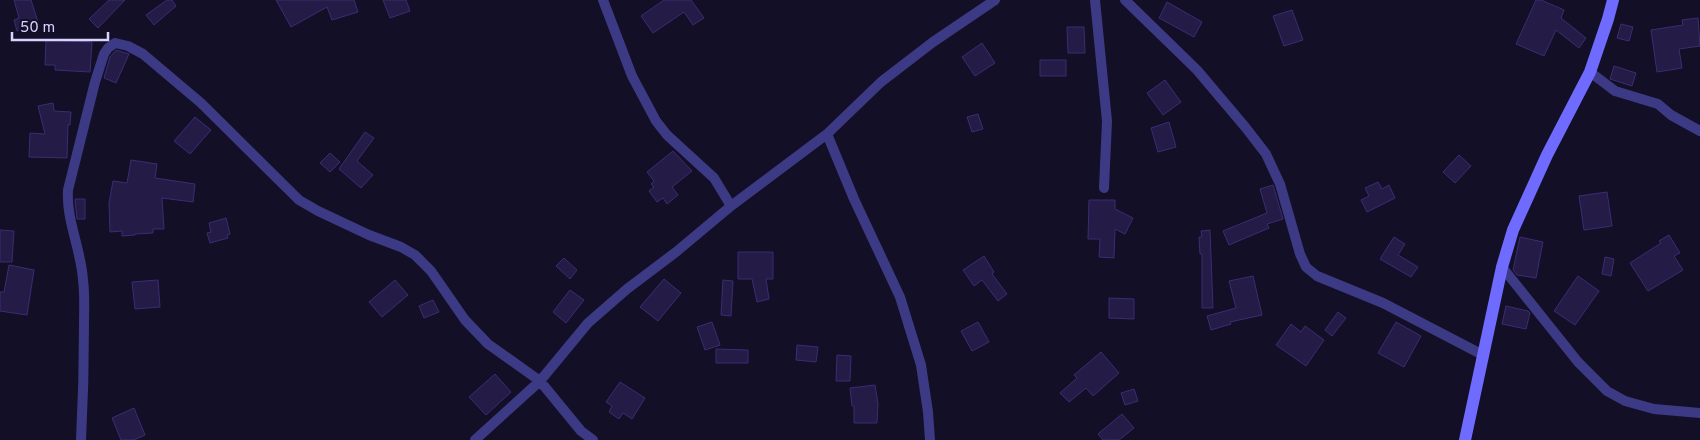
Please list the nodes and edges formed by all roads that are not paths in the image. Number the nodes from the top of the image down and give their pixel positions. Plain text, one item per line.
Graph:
1 (603, 0) edge
2 (995, 0) edge
3 (1095, 0) edge
4 (1125, 0) edge
5 (1613, 0) edge
6 (1590, 72) junction
7 (1700, 132) edge
8 (827, 134) junction
9 (1104, 188) dead end
10 (731, 206) junction
11 (1502, 268) junction
12 (1483, 355) junction
13 (540, 381) junction
14 (1700, 413) edge
15 (81, 440) edge
16 (475, 440) edge
17 (593, 440) edge
18 (930, 440) edge
19 (1466, 440) edge

1 - 10 street
2 - 8 street
3 - 9 street
4 - 12 street
5 - 6 main road
6 - 7 street
6 - 11 main road
8 - 10 street
8 - 18 street
10 - 13 street
11 - 12 main road
11 - 14 street
12 - 19 main road
13 - 15 street
13 - 16 street
13 - 17 street

